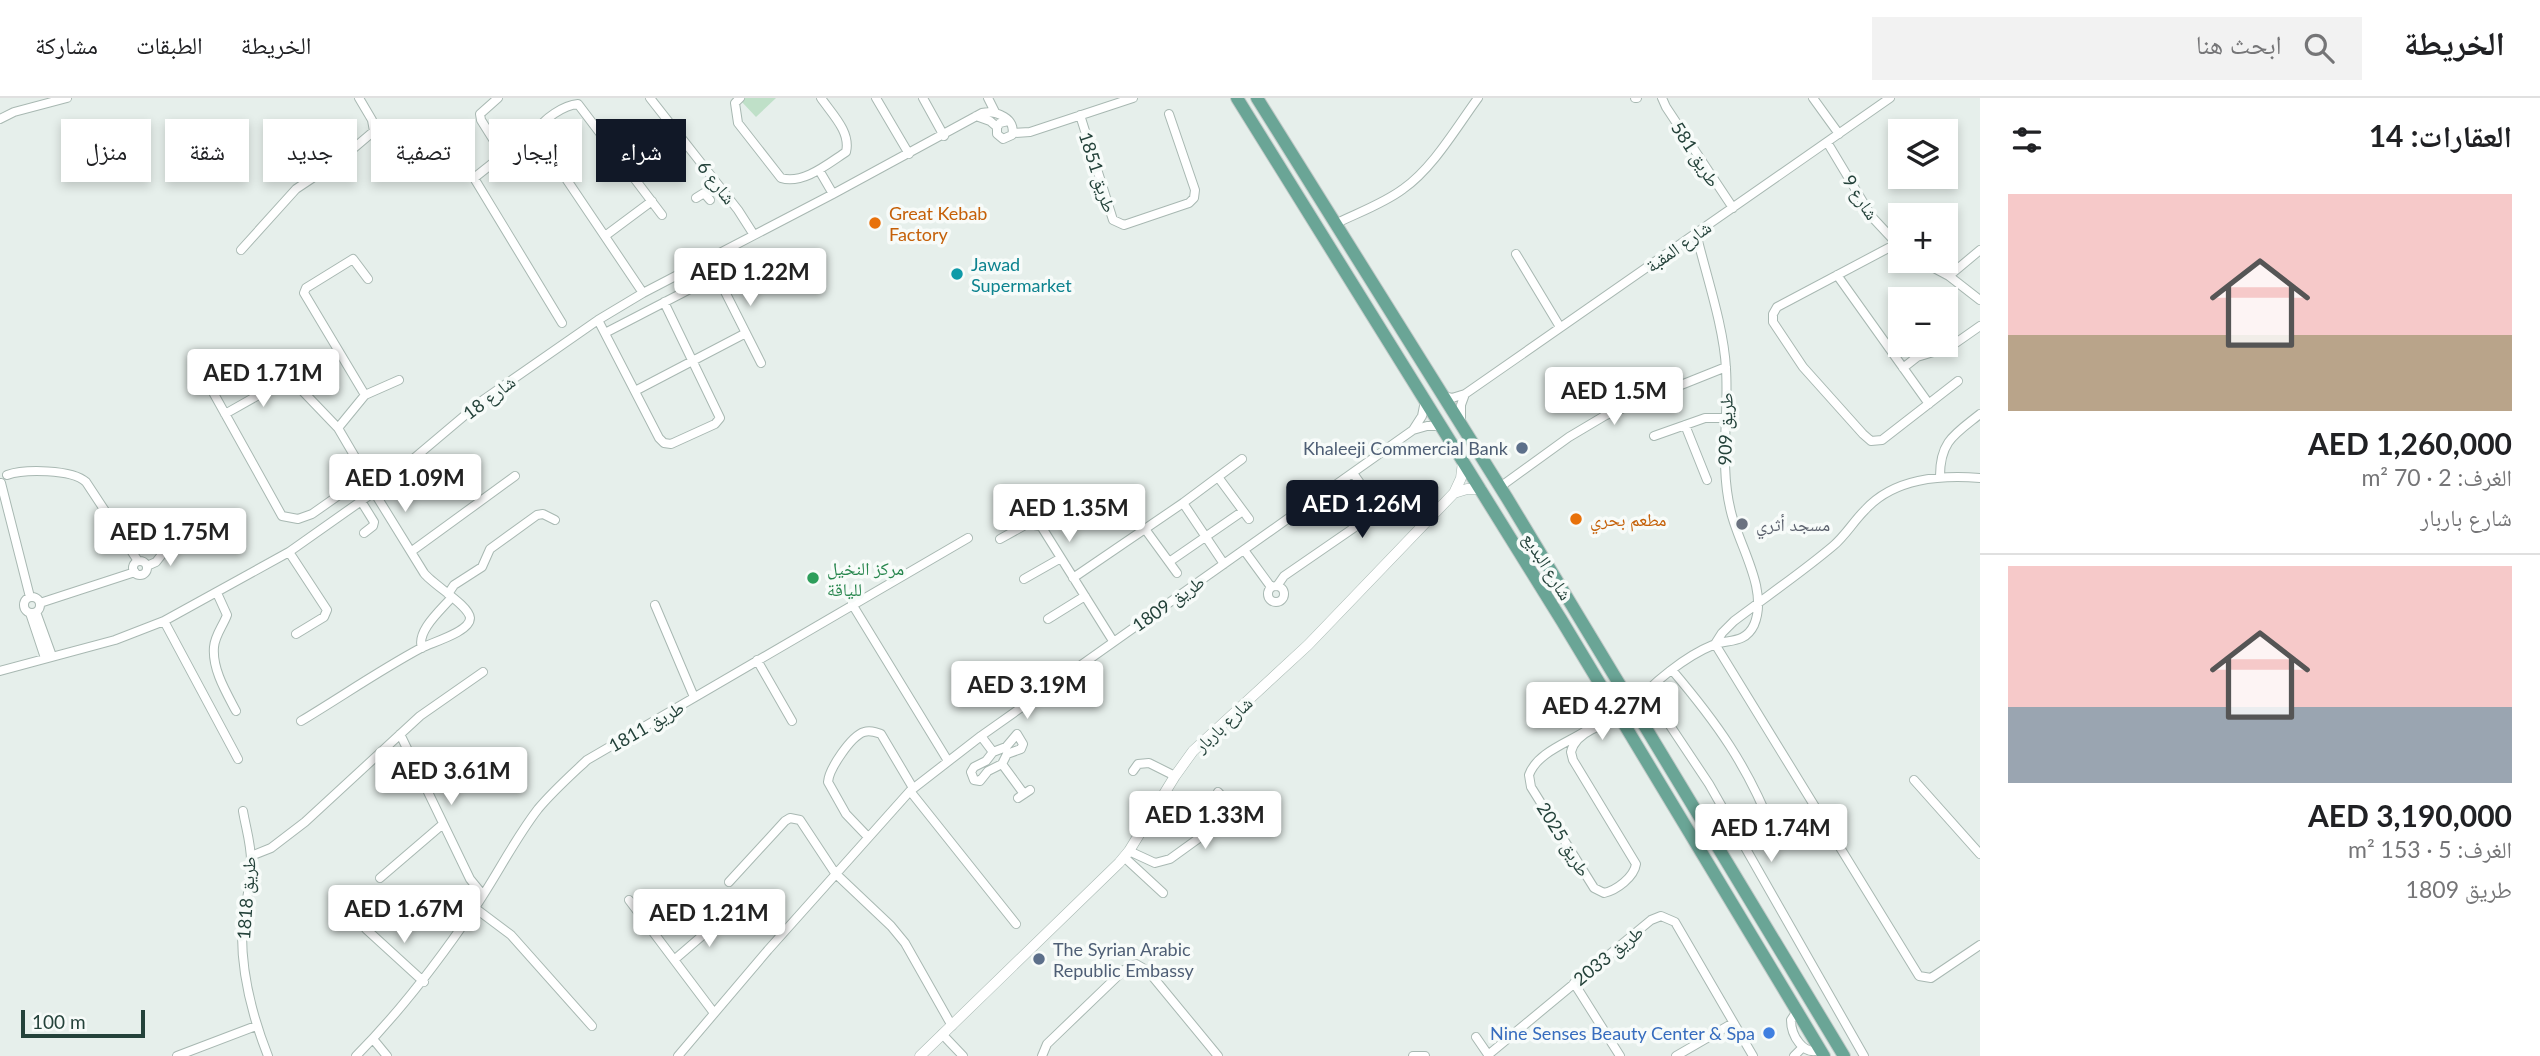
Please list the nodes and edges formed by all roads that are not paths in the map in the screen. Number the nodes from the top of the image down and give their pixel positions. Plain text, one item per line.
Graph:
1 (67, 98) edge
2 (359, 98) edge
3 (498, 98) edge
4 (650, 98) edge
5 (740, 98) edge
6 (821, 98) edge
7 (876, 98) edge
8 (923, 98) edge
9 (988, 98) edge
10 (1133, 98) edge
11 (1237, 98) edge
12 (1257, 98) edge
13 (1478, 98) edge
14 (1662, 98) edge
15 (1813, 98) edge
16 (1890, 98) edge
17 (995, 113) junction
18 (1168, 114) dead end
19 (1080, 115) junction
20 (976, 116) junction
21 (0, 119) edge
22 (1012, 126) junction
23 (997, 127) junction
24 (1839, 134) junction
25 (944, 135) junction
26 (1827, 142) junction
27 (909, 154) junction
28 (819, 170) junction
29 (717, 182) junction
30 (833, 194) junction
31 (704, 197) dead end
32 (652, 201) junction
33 (1733, 208) junction
34 (662, 215) dead end
35 (1335, 223) junction
36 (1696, 233) junction
37 (754, 235) junction
38 (1888, 235) edge
39 (605, 236) junction
40 (242, 250) dead end
41 (1980, 250) edge
42 (1888, 251) edge
43 (1516, 254) dead end
44 (709, 260) junction
45 (1944, 273) edge
46 (717, 275) junction
47 (1837, 275) junction
48 (1950, 276) junction
49 (368, 279) dead end
50 (643, 293) junction
51 (1980, 300) edge
52 (664, 302) junction
53 (598, 320) junction
54 (562, 323) dead end
55 (1980, 326) edge
56 (1560, 327) junction
57 (605, 333) junction
58 (746, 333) junction
59 (1409, 342) junction
60 (1394, 352) junction
61 (693, 361) junction
62 (761, 363) dead end
63 (1726, 367) junction
64 (1903, 368) junction
65 (204, 376) dead end
66 (399, 380) dead end
67 (1958, 381) dead end
68 (635, 391) junction
69 (1465, 394) junction
70 (365, 395) junction
71 (1443, 396) junction
72 (1425, 401) junction
73 (1929, 404) junction
74 (225, 414) junction
75 (1980, 414) edge
76 (1726, 418) junction
77 (1461, 424) junction
78 (1685, 425) junction
79 (1441, 426) junction
80 (338, 428) junction
81 (1413, 429) junction
82 (1654, 436) dead end
83 (1242, 459) dead end
84 (1464, 462) junction
85 (376, 469) dead end
86 (3, 473) edge
87 (1353, 474) junction
88 (366, 476) junction
89 (515, 476) dead end
90 (1940, 476) junction
91 (1218, 477) junction
92 (1980, 478) edge
93 (1707, 480) dead end
94 (0, 483) edge
95 (1500, 487) junction
96 (1480, 489) junction
97 (374, 491) junction
98 (1454, 493) junction
99 (361, 501) junction
100 (1183, 503) junction
101 (1243, 511) junction
102 (1249, 519) dead end
103 (555, 520) dead end
104 (1145, 529) junction
105 (364, 533) dead end
106 (968, 537) dead end
107 (1206, 537) junction
108 (174, 539) dead end
109 (1000, 539) dead end
110 (1244, 550) junction
111 (412, 551) junction
112 (289, 552) junction
113 (1061, 558) junction
114 (138, 561) junction
115 (1169, 562) junction
116 (1224, 564) junction
117 (148, 566) junction
118 (135, 572) junction
119 (1177, 573) dead end
120 (1073, 578) junction
121 (1024, 579) dead end
122 (217, 593) junction
123 (450, 595) junction
124 (1085, 596) junction
125 (30, 597) junction
126 (40, 603) junction
127 (655, 604) dead end
128 (852, 604) junction
129 (1758, 604) junction
130 (33, 612) junction
131 (1048, 619) dead end
132 (164, 621) junction
133 (296, 634) dead end
134 (1113, 641) junction
135 (1715, 644) junction
136 (422, 648) junction
137 (48, 657) junction
138 (757, 660) junction
139 (1672, 670) junction
140 (0, 671) edge
141 (483, 672) dead end
142 (1647, 691) junction
143 (694, 697) junction
144 (1611, 702) junction
145 (1634, 707) junction
146 (236, 711) dead end
147 (301, 721) dead end
148 (792, 721) dead end
149 (1623, 722) junction
150 (1011, 726) dead end
151 (400, 734) junction
152 (1017, 734) junction
153 (981, 736) junction
154 (1553, 750) junction
155 (1007, 751) junction
156 (993, 752) junction
157 (238, 759) dead end
158 (1573, 760) junction
159 (948, 761) junction
160 (1002, 764) junction
161 (1133, 771) dead end
162 (1175, 776) junction
163 (1914, 780) dead end
164 (911, 790) junction
165 (1219, 792) dead end
166 (1024, 794) dead end
167 (243, 811) dead end
168 (443, 824) junction
169 (1773, 831) dead end
170 (867, 837) junction
171 (1126, 854) junction
172 (1980, 854) edge
173 (251, 856) junction
174 (835, 873) junction
175 (380, 878) dead end
176 (729, 882) dead end
177 (1163, 894) dead end
178 (483, 895) junction
179 (628, 900) dead end
180 (475, 908) junction
181 (725, 916) dead end
182 (1016, 924) dead end
183 (366, 929) dead end
184 (1980, 945) edge
185 (674, 960) junction
186 (424, 982) junction
187 (1574, 983) junction
188 (1797, 1011) junction
189 (714, 1013) junction
190 (1733, 1023) junction
191 (256, 1026) junction
192 (592, 1026) dead end
193 (952, 1026) junction
194 (942, 1034) junction
195 (1476, 1037) dead end
196 (373, 1039) junction
197 (1803, 1047) junction
198 (1822, 1053) edge
199 (1215, 1055) edge
200 (1488, 1055) edge
201 (177, 1056) edge
202 (268, 1056) edge
203 (356, 1056) edge
204 (387, 1056) edge
205 (678, 1056) edge
206 (920, 1056) edge
207 (963, 1056) edge
208 (1042, 1056) edge
209 (1413, 1056) edge
210 (1425, 1056) edge
211 (1620, 1056) edge
212 (1676, 1056) edge
213 (1753, 1056) edge
214 (1794, 1056) edge
215 (1844, 1056) edge
216 (1864, 1056) edge

1 - 21 street
2 - 40 street
3 - 54 street
4 - 29 street, شارع 6
5 - 28 street
6 - 28 street
7 - 27 street
8 - 25 street
9 - 17 street
10 - 19 street
11 - 60 main road, شارع البديع
12 - 35 main road, شارع البديع
13 - 35 street
14 - 33 street, طريق 581
15 - 24 street
16 - 24 street, شارع المقبة
17 - 20 street, شارع 18
17 - 22 street
18 - 19 street, طريق 1851
19 - 22 street
20 - 23 street
20 - 25 street, شارع 18
22 - 23 street
22 - 23 street
24 - 26 street, شارع المقبة
25 - 27 street, شارع 18
26 - 33 street, شارع المقبة
26 - 38 street, شارع 9
27 - 30 street, شارع 18
28 - 30 street
29 - 31 street
29 - 37 street, شارع 6
30 - 37 street, شارع 18
32 - 34 street
32 - 39 street
32 - 39 street
33 - 36 street, شارع المقبة
35 - 59 main road, شارع البديع
36 - 56 street, شارع المقبة
36 - 63 street, طريق 909
37 - 44 street, شارع 18
39 - 50 street
41 - 48 street
42 - 47 street
43 - 56 street
44 - 46 street
44 - 50 street, شارع 18
45 - 48 street
46 - 52 street
46 - 58 street
47 - 64 street
47 - 73 street
48 - 51 street
49 - 70 street
50 - 53 street, شارع 18
52 - 57 street
52 - 61 street
53 - 57 street
53 - 97 street, شارع 18
55 - 64 street
56 - 69 street, شارع المقبة
57 - 68 street
58 - 61 street
58 - 62 street
59 - 60 main road
59 - 71 main road, شارع البديع
60 - 72 main road, شارع البديع
61 - 68 street
61 - 68 street
63 - 76 street, طريق 909
63 - 95 street
64 - 73 street
65 - 74 street
66 - 70 street
67 - 73 street
69 - 71 street, شارع المقبة
69 - 77 street
70 - 80 street
71 - 77 main road, شارع البديع
72 - 79 main road, شارع البديع
72 - 81 street, طريق 1809
74 - 80 street
74 - 88 street
75 - 90 street
76 - 78 street
76 - 129 street, طريق 909
77 - 95 main road, شارع البديع
78 - 82 street
78 - 93 street
79 - 81 street
79 - 84 main road, شارع البديع
80 - 88 street
81 - 87 street, طريق 1809
83 - 91 street
84 - 96 main road, شارع البديع
84 - 98 street, شارع باربار
85 - 88 street
86 - 94 street
86 - 114 street
87 - 110 street, طريق 1809
87 - 110 street
88 - 97 street
89 - 111 street
90 - 92 street
90 - 129 street
91 - 100 street
91 - 101 street
94 - 125 street
95 - 145 main road, شارع البديع
96 - 98 street
96 - 144 main road, شارع البديع
97 - 99 street, شارع 18
97 - 111 street
98 - 162 street, شارع باربار
99 - 105 street
99 - 112 street, شارع 18
100 - 104 street
100 - 107 street
101 - 102 street
101 - 107 street, طريق 1809
103 - 123 street
104 - 115 street, طريق 1809
104 - 120 street
106 - 128 street, طريق 1811
107 - 115 street, طريق 1809
107 - 116 street
108 - 117 street
109 - 113 street, طريق 1809
110 - 116 street, طريق 1809
111 - 123 street
112 - 122 street, شارع 18
112 - 133 street
113 - 120 street, طريق 1809
113 - 121 street
114 - 117 street
114 - 118 street
115 - 119 street, طريق 1809
116 - 134 street, طريق 1809
117 - 118 street
118 - 126 street
120 - 124 street, طريق 1809
122 - 132 street, شارع 18
122 - 146 street
123 - 136 street
123 - 136 street
124 - 131 street
124 - 134 street, طريق 1809
125 - 126 street
125 - 130 street
126 - 130 street
127 - 143 street
128 - 138 street, طريق 1811
128 - 159 street
129 - 135 street
129 - 135 street, طريق 909
130 - 137 street
132 - 137 street, شارع 18
132 - 157 street
134 - 153 street, طريق 1809
135 - 139 street
135 - 184 street
136 - 147 street
137 - 140 street, شارع 18
138 - 143 street, طريق 1811
138 - 148 street
139 - 142 street
139 - 169 street
141 - 151 street
142 - 145 street
142 - 216 street
143 - 178 street, طريق 1811
144 - 149 main road, شارع البديع
144 - 154 street, طريق 2025
145 - 215 main road, شارع البديع
149 - 158 street
149 - 188 main road, شارع البديع
150 - 152 street
151 - 168 street
151 - 173 street
152 - 155 street
152 - 155 street
153 - 156 street
153 - 159 street, طريق 1809
154 - 158 street
154 - 158 street, طريق 2025
155 - 156 street
155 - 160 street
156 - 160 street
159 - 164 street, طريق 1809
160 - 166 street
161 - 162 street
162 - 171 street, شارع باربار
163 - 172 street
164 - 170 street, طريق 1809
164 - 170 street
164 - 182 street
165 - 171 street
167 - 173 street, طريق 1818
168 - 175 street
168 - 178 street
170 - 174 street, طريق 1809
171 - 177 street
171 - 193 street, شارع باربار
173 - 191 street, طريق 1818
174 - 176 street
174 - 189 street, طريق 1809
174 - 193 street
178 - 180 street, طريق 1811
179 - 185 street
180 - 186 street, طريق 1811
180 - 192 street
181 - 185 street
183 - 186 street
185 - 189 street
186 - 196 street, طريق 1811
187 - 190 street, طريق 2033
187 - 200 street, طريق 2033
187 - 211 street
188 - 197 street
188 - 198 main road, شارع البديع
189 - 205 street, طريق 1809
190 - 212 street
190 - 213 street, طريق 2033
191 - 201 street
191 - 202 street, طريق 1818
193 - 194 street, شارع باربار
194 - 206 street, شارع باربار
194 - 207 street
195 - 200 street, طريق 2033
196 - 203 street, طريق 1811
196 - 204 street
197 - 198 street
197 - 214 street
199 - 208 street
209 - 210 street

